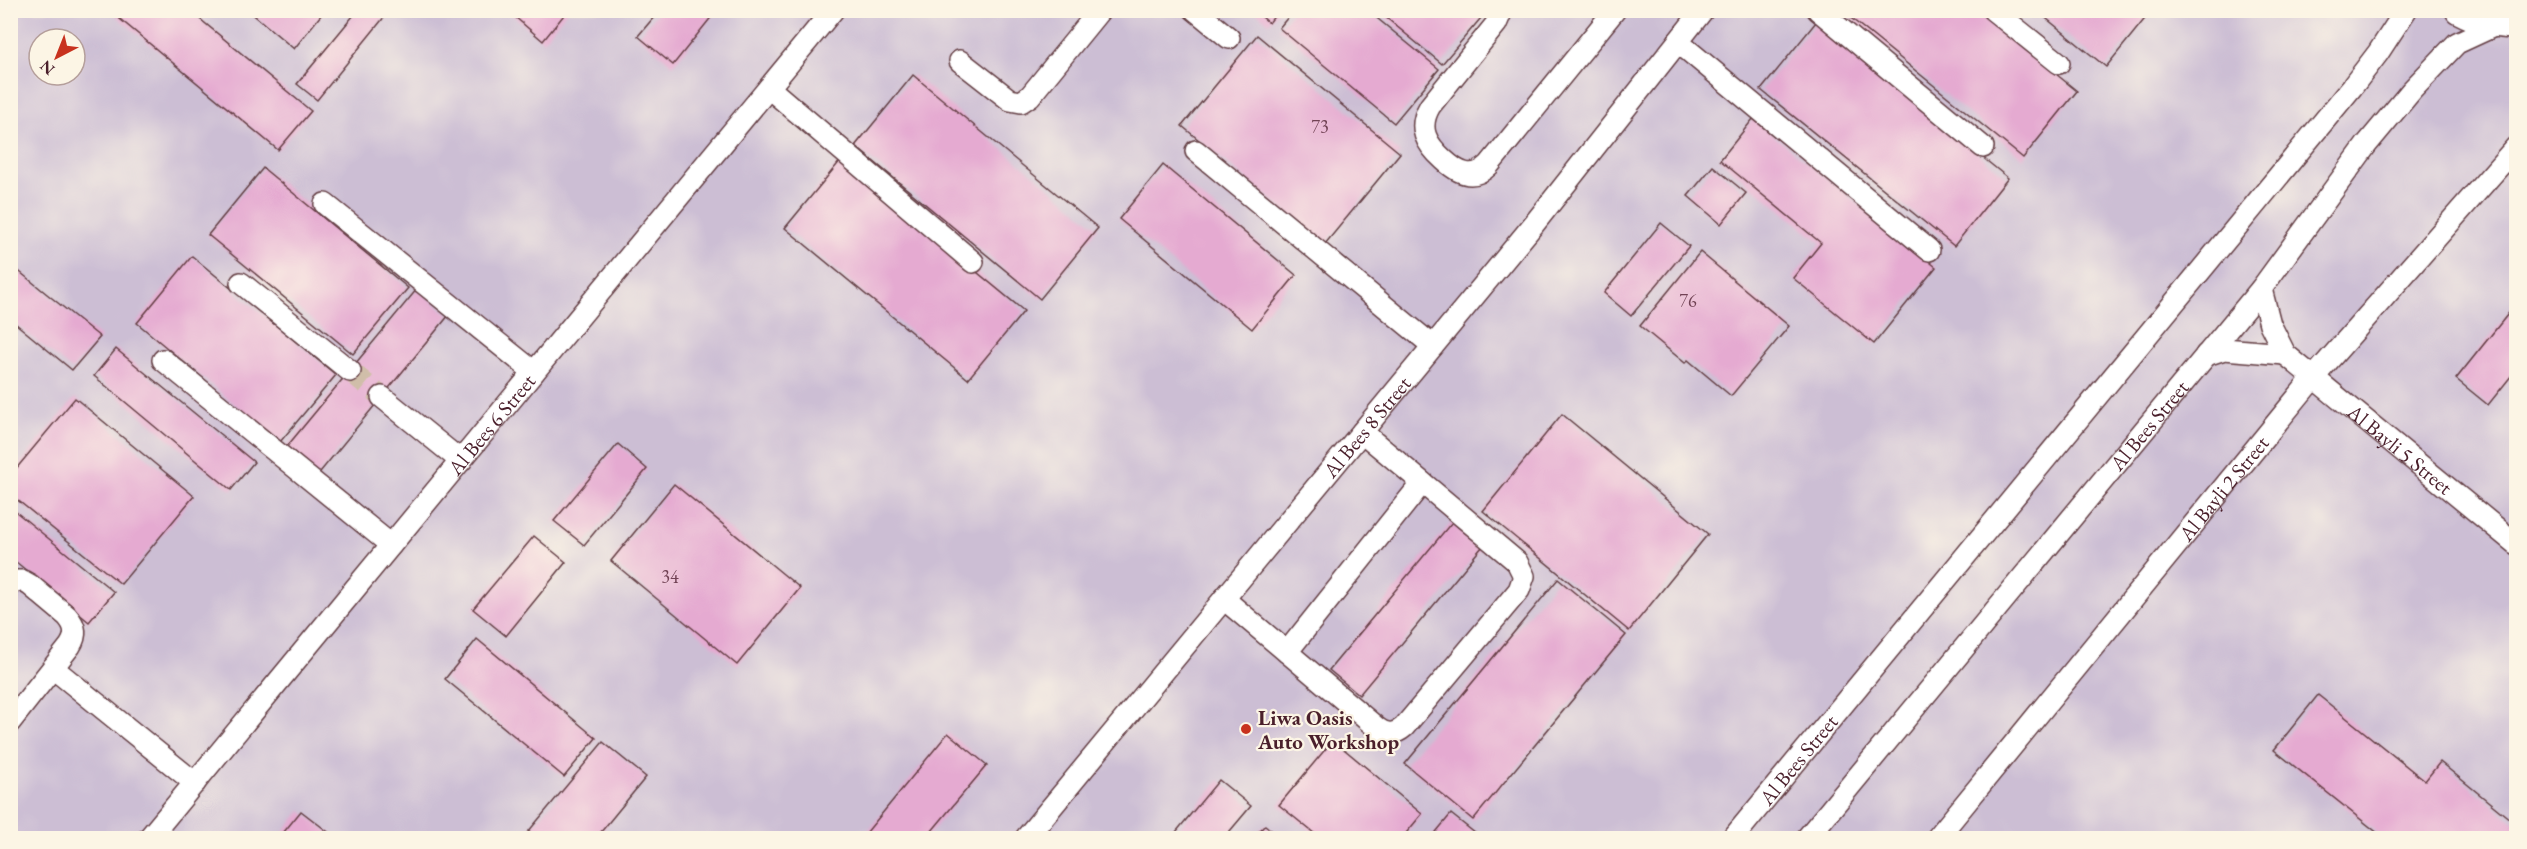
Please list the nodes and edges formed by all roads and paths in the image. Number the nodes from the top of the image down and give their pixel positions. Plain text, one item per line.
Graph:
1 (833, 10) edge
2 (1195, 10) edge
3 (1502, 10) edge
4 (1615, 10) edge
5 (1703, 10) edge
6 (1818, 10) edge
7 (1993, 10) edge
8 (2406, 10) edge
9 (2459, 10) edge
10 (1096, 12) edge
11 (2506, 25) edge
12 (1229, 38) dead end
13 (1678, 42) junction
14 (960, 61) dead end
15 (2059, 63) dead end
16 (769, 88) junction
17 (1983, 147) dead end
18 (2517, 147) edge
19 (1196, 151) dead end
20 (325, 204) dead end
21 (1929, 249) dead end
22 (973, 262) dead end
23 (241, 283) dead end
24 (2261, 289) junction
25 (1433, 346) junction
26 (2285, 354) junction
27 (2206, 355) junction
28 (163, 360) dead end
29 (350, 371) tunnel mouth
30 (534, 372) junction
31 (2314, 377) junction
32 (382, 397) tunnel mouth
33 (1362, 432) junction
34 (461, 461) junction
35 (1422, 483) junction
36 (2517, 544) edge
37 (391, 545) junction
38 (10, 581) edge
39 (1224, 599) junction
40 (1287, 652) junction
41 (53, 668) junction
42 (10, 722) edge
43 (195, 783) junction
44 (149, 838) edge
45 (1026, 838) edge
46 (1733, 838) edge
47 (1807, 838) edge
48 (1937, 838) edge

1 - 16 street, Al Bees 6 Street
2 - 12 street
3 - 4 street
5 - 13 street, Al Bees 8 Street
6 - 17 street
7 - 15 street
8 - 46 street, Al Bees Street
9 - 11 main road
10 - 14 street
11 - 24 street, Al Bees Street
13 - 21 street
13 - 25 street, Al Bees 8 Street
16 - 22 street
16 - 30 street, Al Bees 6 Street
18 - 31 street, Al Bayli 2 Street
19 - 25 street
20 - 30 street
23 - 29 street
24 - 26 street, Al Bayli 5 Street
24 - 27 street, Al Bees Street
25 - 33 street, Al Bees 8 Street
26 - 27 street
26 - 31 street, Al Bayli 5 Street
27 - 47 street, Al Bees Street
28 - 37 street
30 - 34 street, Al Bees 6 Street
31 - 36 street, Al Bayli 5 Street
31 - 48 street, Al Bayli 2 Street
32 - 34 street
33 - 35 street
33 - 39 street, Al Bees 8 Street
34 - 37 street, Al Bees 6 Street
35 - 40 street
35 - 40 street
37 - 43 street, Al Bees 6 Street
38 - 41 street
39 - 40 street
39 - 45 street, Al Bees 8 Street
41 - 42 street
41 - 43 street
43 - 44 street, Al Bees 6 Street

